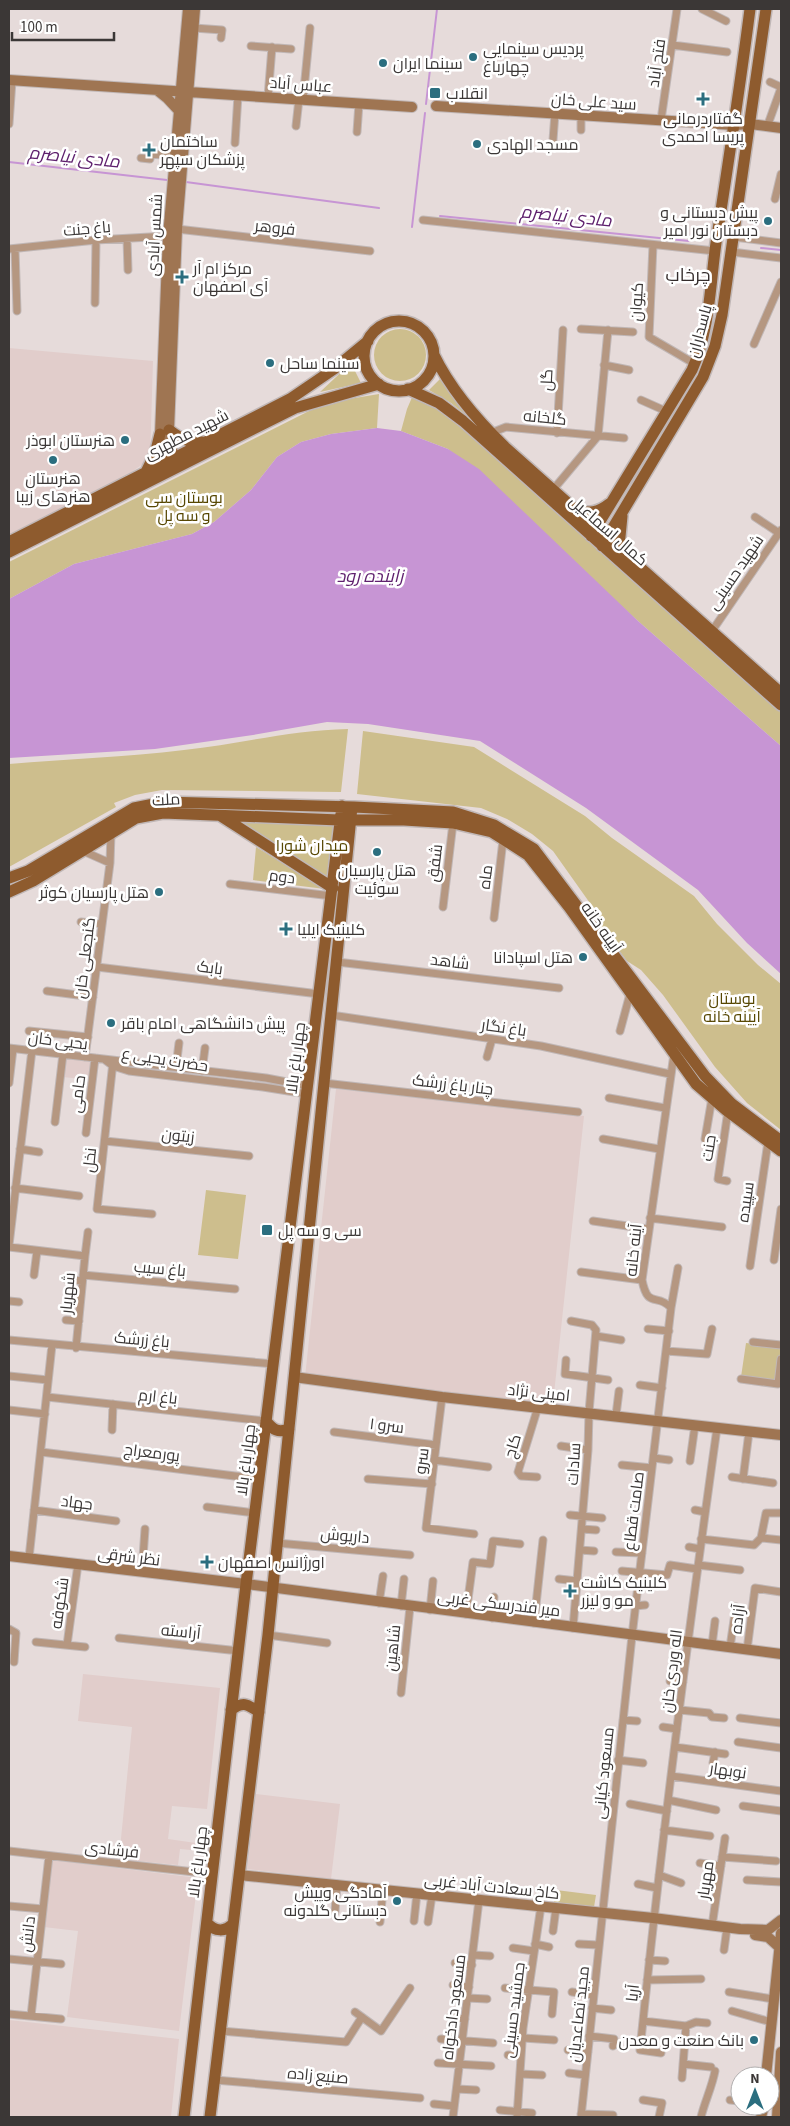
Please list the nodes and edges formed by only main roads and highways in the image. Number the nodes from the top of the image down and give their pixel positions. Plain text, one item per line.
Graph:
1 (188, 9) edge
2 (195, 9) edge
3 (750, 9) edge
4 (766, 9) edge
5 (10, 81) edge
6 (156, 90) junction
7 (185, 91) junction
8 (753, 103) junction
9 (737, 104) junction
10 (436, 106) dead end
11 (412, 107) dead end
12 (180, 112) junction
13 (750, 124) junction
14 (734, 125) junction
15 (781, 128) edge
16 (171, 292) junction
17 (368, 341) junction
18 (434, 354) junction
19 (379, 384) junction
20 (408, 389) junction
21 (316, 401) junction
22 (165, 432) junction
23 (206, 442) junction
24 (169, 465) junction
25 (146, 472) junction
26 (616, 497) junction
27 (631, 499) junction
28 (102, 504) junction
29 (575, 511) junction
30 (622, 513) junction
31 (593, 533) junction
32 (9, 542) edge
33 (604, 542) junction
34 (617, 551) junction
35 (9, 552) edge
36 (709, 635) junction
37 (781, 693) edge
38 (781, 705) edge
39 (347, 807) junction
40 (220, 815) junction
41 (366, 819) junction
42 (346, 820) junction
43 (350, 833) junction
44 (9, 878) edge
45 (9, 892) edge
46 (332, 892) junction
47 (313, 1047) junction
48 (328, 1049) junction
49 (310, 1062) junction
50 (325, 1065) junction
51 (781, 1141) edge
52 (781, 1151) edge
53 (278, 1328) junction
54 (299, 1329) junction
55 (294, 1377) junction
56 (266, 1422) junction
57 (289, 1429) junction
58 (781, 1435) edge
59 (9, 1556) edge
60 (246, 1584) junction
61 (273, 1588) junction
62 (781, 1654) edge
63 (231, 1710) junction
64 (259, 1712) junction
65 (239, 1875) junction
66 (781, 1920) edge
67 (207, 1923) junction
68 (233, 1924) junction
69 (740, 1929) junction
70 (781, 1933) edge
71 (779, 1946) junction
72 (781, 2052) edge
73 (767, 2066) edge
74 (779, 2066) edge
75 (184, 2117) edge
76 (210, 2117) edge

1 - 7 main road, شمس آبادی
2 - 7 main road, شمس آبادی
3 - 9 main road, پاسداران
4 - 8 main road, پاسداران
5 - 6 main road, عباس آباد
6 - 7 main road, عباس آباد
6 - 12 main road
7 - 11 main road, عباس آباد
7 - 12 main road, شمس آبادی
7 - 16 main road, شمس آبادی
8 - 9 main road
8 - 13 main road, پاسداران
9 - 14 main road, پاسداران
10 - 14 main road, سید علی خان
12 - 16 main road, شمس آبادی
13 - 14 main road, سید علی خان
13 - 15 main road, سید علی خان
13 - 27 main road, پاسداران
14 - 26 main road, پاسداران
16 - 22 main road, شمس آبادی
17 - 18 main road
17 - 19 main road
17 - 23 main road, شهید مطهری
18 - 20 main road
18 - 29 main road, کمال اسماعیل
19 - 20 main road
19 - 21 main road, شهید مطهری
20 - 31 main road, کمال اسماعیل
21 - 24 main road, شهید مطهری
21 - 28 main road
22 - 23 main road
22 - 24 main road, شمس آبادی
22 - 25 main road
23 - 24 main road, شهید مطهری
24 - 25 main road, شهید مطهری
24 - 28 main road, شهید مطهری
25 - 32 main road, شهید مطهری
26 - 27 main road
26 - 29 main road
26 - 31 main road, پاسداران
27 - 30 main road, پاسداران
28 - 35 main road, شهید مطهری
29 - 31 main road, کمال اسماعیل
30 - 33 main road, پاسداران
30 - 34 main road
31 - 33 main road, کمال اسماعیل
33 - 34 main road, کمال اسماعیل
34 - 36 main road, کمال اسماعیل
36 - 37 main road, کمال اسماعیل
36 - 38 main road, کمال اسماعیل
39 - 42 main road, چهار باغ بالا
39 - 44 main road, ملت
39 - 51 main road, آیینه خانه
40 - 42 main road, ملت
40 - 45 main road, ملت
40 - 46 main road
41 - 42 main road, آیینه خانه
41 - 43 main road
41 - 52 main road, آیینه خانه
42 - 43 main road, چهار باغ بالا
42 - 46 main road, چهار باغ بالا
43 - 48 main road, چهار باغ بالا
46 - 47 main road, چهار باغ بالا
47 - 48 main road
47 - 49 main road, چهار باغ بالا
48 - 50 main road, چهار باغ بالا
49 - 50 main road
49 - 53 main road, چهار باغ بالا
50 - 54 main road, چهار باغ بالا
53 - 54 main road
53 - 56 main road, چهار باغ بالا
54 - 55 main road, چهار باغ بالا
55 - 57 main road, چهار باغ بالا
55 - 58 main road, امینی نژاد
56 - 57 main road
56 - 60 main road, چهار باغ بالا
57 - 61 main road, چهار باغ بالا
59 - 60 main road, نظر شرقی
60 - 61 main road, نظر شرقی
60 - 63 main road, چهار باغ بالا
61 - 62 main road, میر فندرسکی غربی
61 - 64 main road, چهار باغ بالا
63 - 64 main road
63 - 67 main road, چهار باغ بالا
64 - 65 main road, چهار باغ بالا
65 - 68 main road, چهار باغ بالا
65 - 69 main road, کاخ سعادت آباد غربی
66 - 69 main road
67 - 68 main road
67 - 75 main road, چهار باغ بالا
68 - 76 main road, چهار باغ بالا
69 - 71 main road
70 - 71 main road
71 - 73 main road
72 - 74 main road

